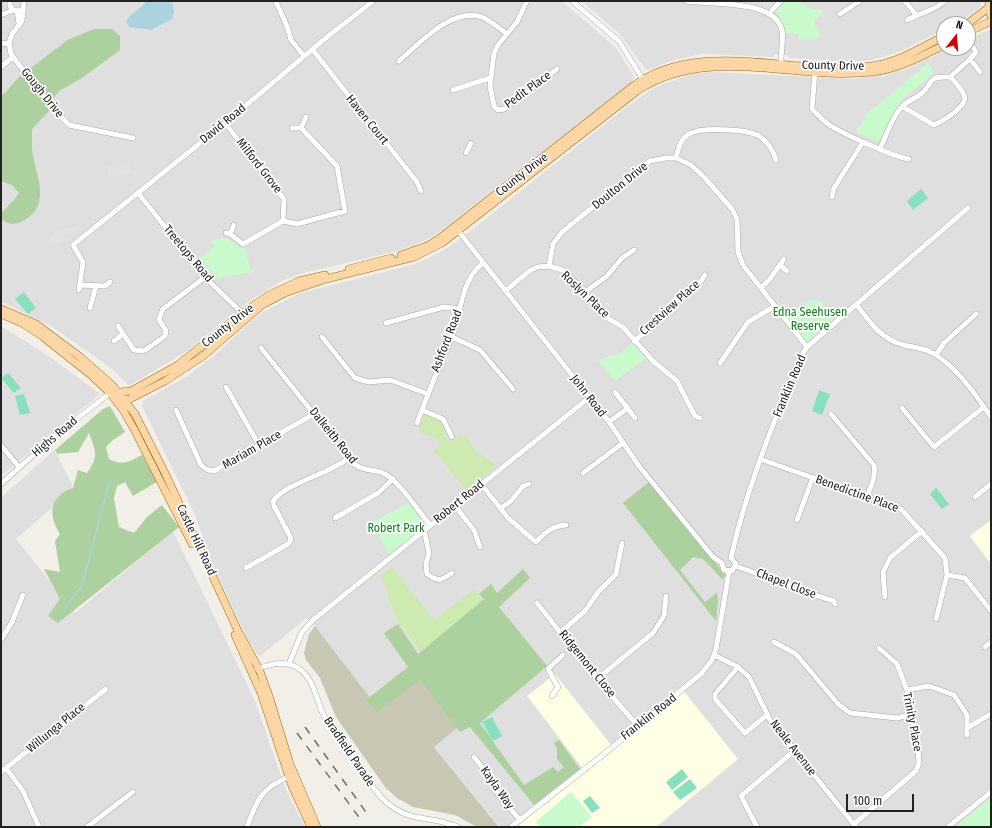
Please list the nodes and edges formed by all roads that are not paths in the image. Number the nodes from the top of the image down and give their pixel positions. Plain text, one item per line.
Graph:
1 (25, 1) edge
2 (373, 1) edge
3 (527, 1) edge
4 (572, 1) edge
5 (686, 1) edge
6 (781, 1) edge
7 (860, 1) edge
8 (905, 1) edge
9 (945, 1) edge
10 (10, 2) edge
11 (276, 2) edge
12 (989, 4) edge
13 (23, 9) junction
14 (15, 10) junction
15 (772, 10) junction
16 (2, 14) edge
17 (840, 14) dead end
18 (916, 14) junction
19 (976, 16) edge
20 (991, 16) edge
21 (907, 20) dead end
22 (991, 21) edge
23 (19, 23) junction
24 (976, 28) edge
25 (507, 34) junction
26 (936, 40) edge
27 (9, 43) junction
28 (1, 44) edge
29 (312, 49) junction
30 (936, 49) edge
31 (304, 56) junction
32 (973, 56) edge
33 (14, 57) junction
34 (970, 59) junction
35 (398, 61) dead end
36 (1, 67) edge
37 (781, 67) junction
38 (557, 69) dead end
39 (815, 71) junction
40 (980, 72) dead end
41 (950, 77) junction
42 (490, 78) junction
43 (645, 82) junction
44 (453, 90) dead end
45 (903, 106) junction
46 (306, 117) dead end
47 (225, 122) junction
48 (292, 128) dead end
49 (301, 128) junction
50 (133, 138) dead end
51 (863, 142) junction
52 (471, 144) dead end
53 (880, 149) junction
54 (466, 153) dead end
55 (676, 158) junction
56 (776, 160) dead end
57 (909, 160) dead end
58 (420, 191) dead end
59 (138, 193) junction
60 (832, 197) dead end
61 (968, 208) dead end
62 (283, 221) junction
63 (234, 225) dead end
64 (456, 229) junction
65 (634, 250) dead end
66 (784, 259) dead end
67 (483, 263) junction
68 (780, 265) junction
69 (549, 266) junction
70 (787, 270) dead end
71 (705, 275) dead end
72 (205, 277) junction
73 (110, 282) dead end
74 (96, 286) junction
75 (761, 288) junction
76 (505, 291) junction
77 (585, 292) junction
78 (856, 304) junction
79 (775, 306) junction
80 (90, 308) dead end
81 (1, 309) edge
82 (460, 309) junction
83 (254, 312) junction
84 (1, 314) edge
85 (241, 314) junction
86 (976, 314) dead end
87 (386, 323) dead end
88 (118, 326) dead end
89 (233, 331) junction
90 (123, 334) junction
91 (322, 337) dead end
92 (452, 338) junction
93 (114, 341) dead end
94 (634, 341) junction
95 (807, 347) junction
96 (262, 348) dead end
97 (936, 355) junction
98 (720, 363) dead end
99 (112, 385) junction
100 (226, 387) dead end
101 (513, 389) dead end
102 (119, 392) junction
103 (615, 392) dead end
104 (110, 393) junction
105 (428, 394) junction
106 (590, 397) junction
107 (124, 400) junction
108 (984, 407) junction
109 (628, 408) junction
110 (902, 408) dead end
111 (176, 410) dead end
112 (422, 410) junction
113 (314, 414) junction
114 (831, 414) dead end
115 (991, 417) edge
116 (636, 418) dead end
117 (700, 418) dead end
118 (609, 422) junction
119 (417, 423) dead end
120 (452, 437) dead end
121 (623, 443) junction
122 (1, 445) edge
123 (259, 445) junction
124 (349, 458) junction
125 (760, 459) junction
126 (20, 468) junction
127 (584, 473) dead end
128 (813, 477) junction
129 (393, 479) junction
130 (1, 484) edge
131 (481, 484) junction
132 (528, 484) dead end
133 (991, 484) edge
134 (867, 496) junction
135 (974, 497) dead end
136 (455, 506) junction
137 (501, 508) junction
138 (335, 518) dead end
139 (797, 520) dead end
140 (430, 525) junction
141 (566, 525) dead end
142 (424, 530) junction
143 (922, 531) junction
144 (622, 544) dead end
145 (480, 547) dead end
146 (731, 558) junction
147 (722, 564) junction
148 (736, 566) junction
149 (246, 568) dead end
150 (729, 572) junction
151 (452, 573) dead end
152 (946, 575) junction
153 (23, 595) dead end
154 (666, 596) dead end
155 (885, 597) dead end
156 (537, 603) dead end
157 (835, 604) dead end
158 (991, 610) edge
159 (936, 619) dead end
160 (561, 632) junction
161 (1, 640) edge
162 (774, 642) dead end
163 (991, 642) edge
164 (985, 647) dead end
165 (878, 648) dead end
166 (564, 655) dead end
167 (714, 655) junction
168 (289, 664) junction
169 (738, 667) junction
170 (256, 670) junction
171 (597, 678) junction
172 (106, 688) dead end
173 (907, 690) junction
174 (552, 696) dead end
175 (912, 714) junction
176 (991, 714) edge
177 (767, 715) junction
178 (637, 725) junction
179 (967, 728) junction
180 (967, 735) dead end
181 (794, 751) junction
182 (474, 757) dead end
183 (6, 768) junction
184 (1, 772) edge
185 (291, 776) junction
186 (133, 792) dead end
187 (991, 792) edge
188 (520, 820) junction
189 (855, 825) edge
190 (39, 827) edge
191 (87, 827) edge
192 (247, 827) edge
193 (311, 827) edge
194 (317, 827) edge
195 (458, 827) edge
196 (510, 827) edge
197 (757, 827) edge
198 (948, 827) edge

1 - 13 street
2 - 29 street, David Road
3 - 25 street
4 - 43 street
5 - 15 street
6 - 15 street
7 - 17 street
8 - 18 street
9 - 18 street
10 - 14 street
10 - 16 street
11 - 31 street
12 - 19 main road
12 - 20 main road
13 - 14 street
13 - 23 street
14 - 16 street
14 - 23 street
15 - 37 street
18 - 21 street
22 - 24 main road
23 - 27 street
25 - 35 street
25 - 42 street
26 - 37 main road, County Drive
27 - 28 street
27 - 33 street, Gough Drive
29 - 31 street, David Road
29 - 58 street, Haven Court
30 - 39 main road, County Drive
31 - 47 street, David Road
32 - 34 street
33 - 36 street
33 - 50 street, Gough Drive
34 - 40 street
34 - 41 street
37 - 39 main road, County Drive
37 - 43 main road, County Drive
38 - 42 street, Pedit Place
39 - 51 street
41 - 45 street
41 - 45 street
42 - 44 street
43 - 64 main road, County Drive
45 - 53 street
46 - 49 street
47 - 59 street, David Road
47 - 62 street, Milford Grove
48 - 49 street
49 - 62 street
51 - 53 street
51 - 60 street
52 - 54 street
53 - 57 street
55 - 56 street
55 - 69 street, Doulton Drive
55 - 75 street
59 - 72 street, Treetops Road
59 - 74 street, David Road
61 - 78 street, Franklin Road
62 - 63 street
64 - 67 street, John Road
64 - 83 main road, County Drive
64 - 85 main road, County Drive
65 - 77 street
66 - 68 street
67 - 76 street, John Road
67 - 82 street, Ashford Road
68 - 70 street
68 - 75 street
69 - 76 street, Roslyn Place
69 - 77 street, Roslyn Place
71 - 94 street, Crestview Place
72 - 85 street, Treetops Road
72 - 90 street
73 - 74 street
74 - 80 street
75 - 79 street
76 - 106 street, John Road
77 - 94 street, Roslyn Place
78 - 95 street, Franklin Road
78 - 97 street
79 - 95 street
79 - 98 street
81 - 99 main road, Castle Hill Road
82 - 87 street
82 - 92 street, Ashford Road
83 - 85 street
83 - 89 main road, County Drive
84 - 104 main road, Castle Hill Road
85 - 89 street
85 - 102 main road, County Drive
86 - 97 street
88 - 90 street
89 - 107 main road, County Drive
90 - 93 street
91 - 105 street
92 - 101 street
92 - 105 street, Ashford Road
94 - 117 street, Roslyn Place
95 - 125 street, Franklin Road
96 - 113 street, Dalkeith Road
97 - 108 street
99 - 102 main road, Castle Hill Road
99 - 104 main road
100 - 123 street
102 - 104 main road, County Drive
102 - 107 main road, Castle Hill Road
103 - 109 street
104 - 107 main road
104 - 126 street, Highs Road
104 - 170 main road, Castle Hill Road
105 - 112 street, Ashford Road
106 - 118 street, John Road
106 - 131 street, Robert Road
107 - 170 main road, Castle Hill Road
108 - 110 street
108 - 115 street
109 - 116 street
109 - 118 street
111 - 123 street, Mariam Place
112 - 119 street, Ashford Road
112 - 120 street
113 - 123 street, Mariam Place
113 - 124 street, Dalkeith Road
114 - 134 street
118 - 121 street, John Road
121 - 127 street
121 - 147 street, John Road
122 - 126 street
124 - 129 street, Dalkeith Road
124 - 149 street
125 - 128 street, Benedictine Place
125 - 146 street, Franklin Road
126 - 130 street, Highs Road
128 - 134 street, Benedictine Place
128 - 139 street
129 - 138 street
129 - 140 street, Dalkeith Road
131 - 136 street, Robert Road
131 - 137 street
132 - 137 street
133 - 135 street
134 - 143 street, Benedictine Place
136 - 140 street, Robert Road
136 - 145 street
137 - 141 street
140 - 142 street, Robert Road
142 - 151 street
142 - 168 street, Robert Road
143 - 152 street, Benedictine Place
143 - 155 street
144 - 160 street
146 - 147 street
146 - 148 street
147 - 150 street
148 - 150 street
148 - 157 street, Chapel Close
150 - 167 street, Franklin Road
152 - 158 street
152 - 159 street, Benedictine Place
153 - 161 street
154 - 171 street
156 - 160 street, Ridgemont Close
160 - 171 street, Ridgemont Close
162 - 175 street
163 - 164 street
165 - 173 street, Trinity Place
166 - 174 street
167 - 169 street, Neale Avenue
167 - 178 street, Franklin Road
168 - 170 street
168 - 195 street, Bradfield Parade
169 - 177 street, Neale Avenue
169 - 177 street
170 - 185 main road, Castle Hill Road
171 - 178 street, Ridgemont Close
172 - 183 street, Willunga Place
173 - 175 street, Trinity Place
173 - 179 street
175 - 189 street, Trinity Place
176 - 179 street
177 - 181 street, Neale Avenue
178 - 188 street, Franklin Road
179 - 180 street
181 - 189 street, Neale Avenue
181 - 197 street
182 - 188 street, Kayla Way
183 - 184 street, Willunga Place
183 - 190 street
185 - 192 street
185 - 193 main road, Castle Hill Road
185 - 194 main road, Castle Hill Road
186 - 191 street
187 - 198 street
188 - 196 street, Franklin Road

